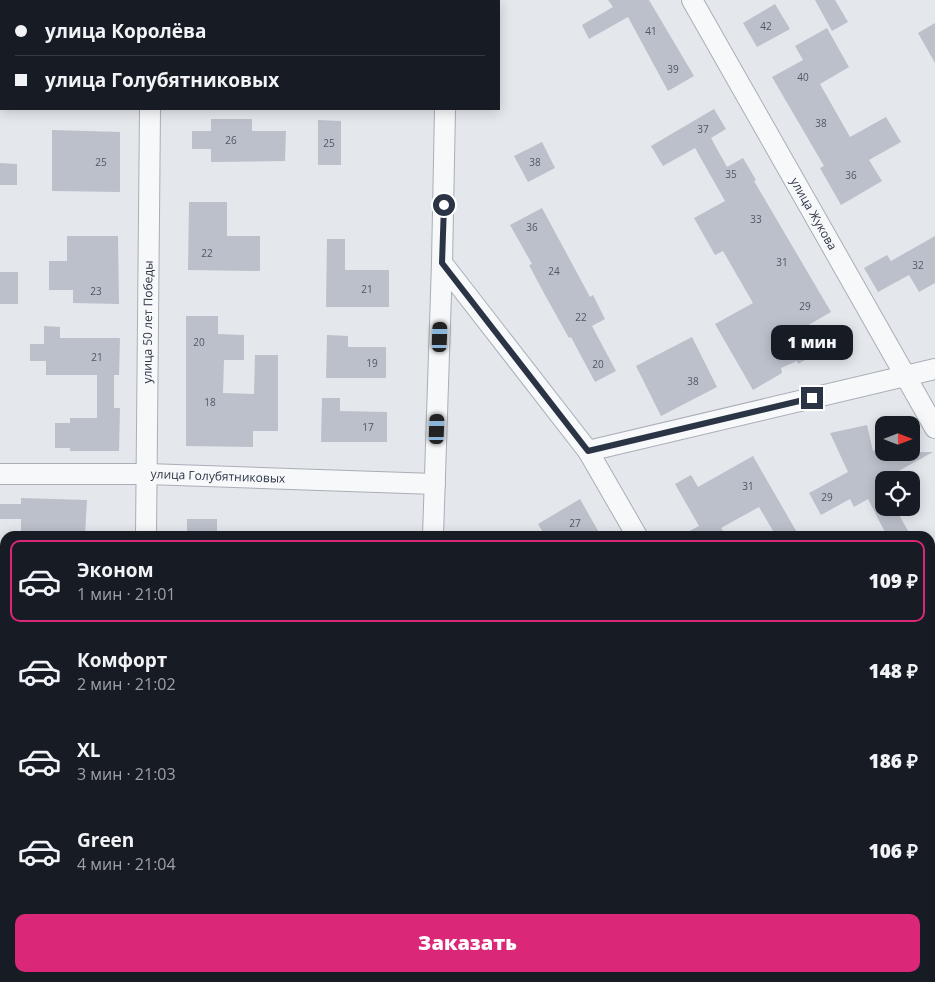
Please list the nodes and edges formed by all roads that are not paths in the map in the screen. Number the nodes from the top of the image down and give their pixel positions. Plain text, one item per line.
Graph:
1 (692, 0) edge
2 (150, 110) edge
3 (446, 110) edge
4 (442, 263) junction
5 (935, 369) edge
6 (906, 376) junction
7 (935, 428) edge
8 (588, 451) junction
9 (0, 474) edge
10 (147, 474) junction
11 (435, 484) junction
12 (146, 531) edge
13 (433, 531) edge
14 (634, 531) edge

1 - 6 street, улица Жукова
2 - 10 street, улица 50 лет Победы
3 - 4 street
4 - 8 street
4 - 11 street
5 - 6 street
6 - 7 street, улица Жукова
6 - 8 street
8 - 14 street
9 - 10 street, улица Голубятниковых
10 - 11 street, улица Голубятниковых
10 - 12 street, улица 50 лет Победы
11 - 13 street

